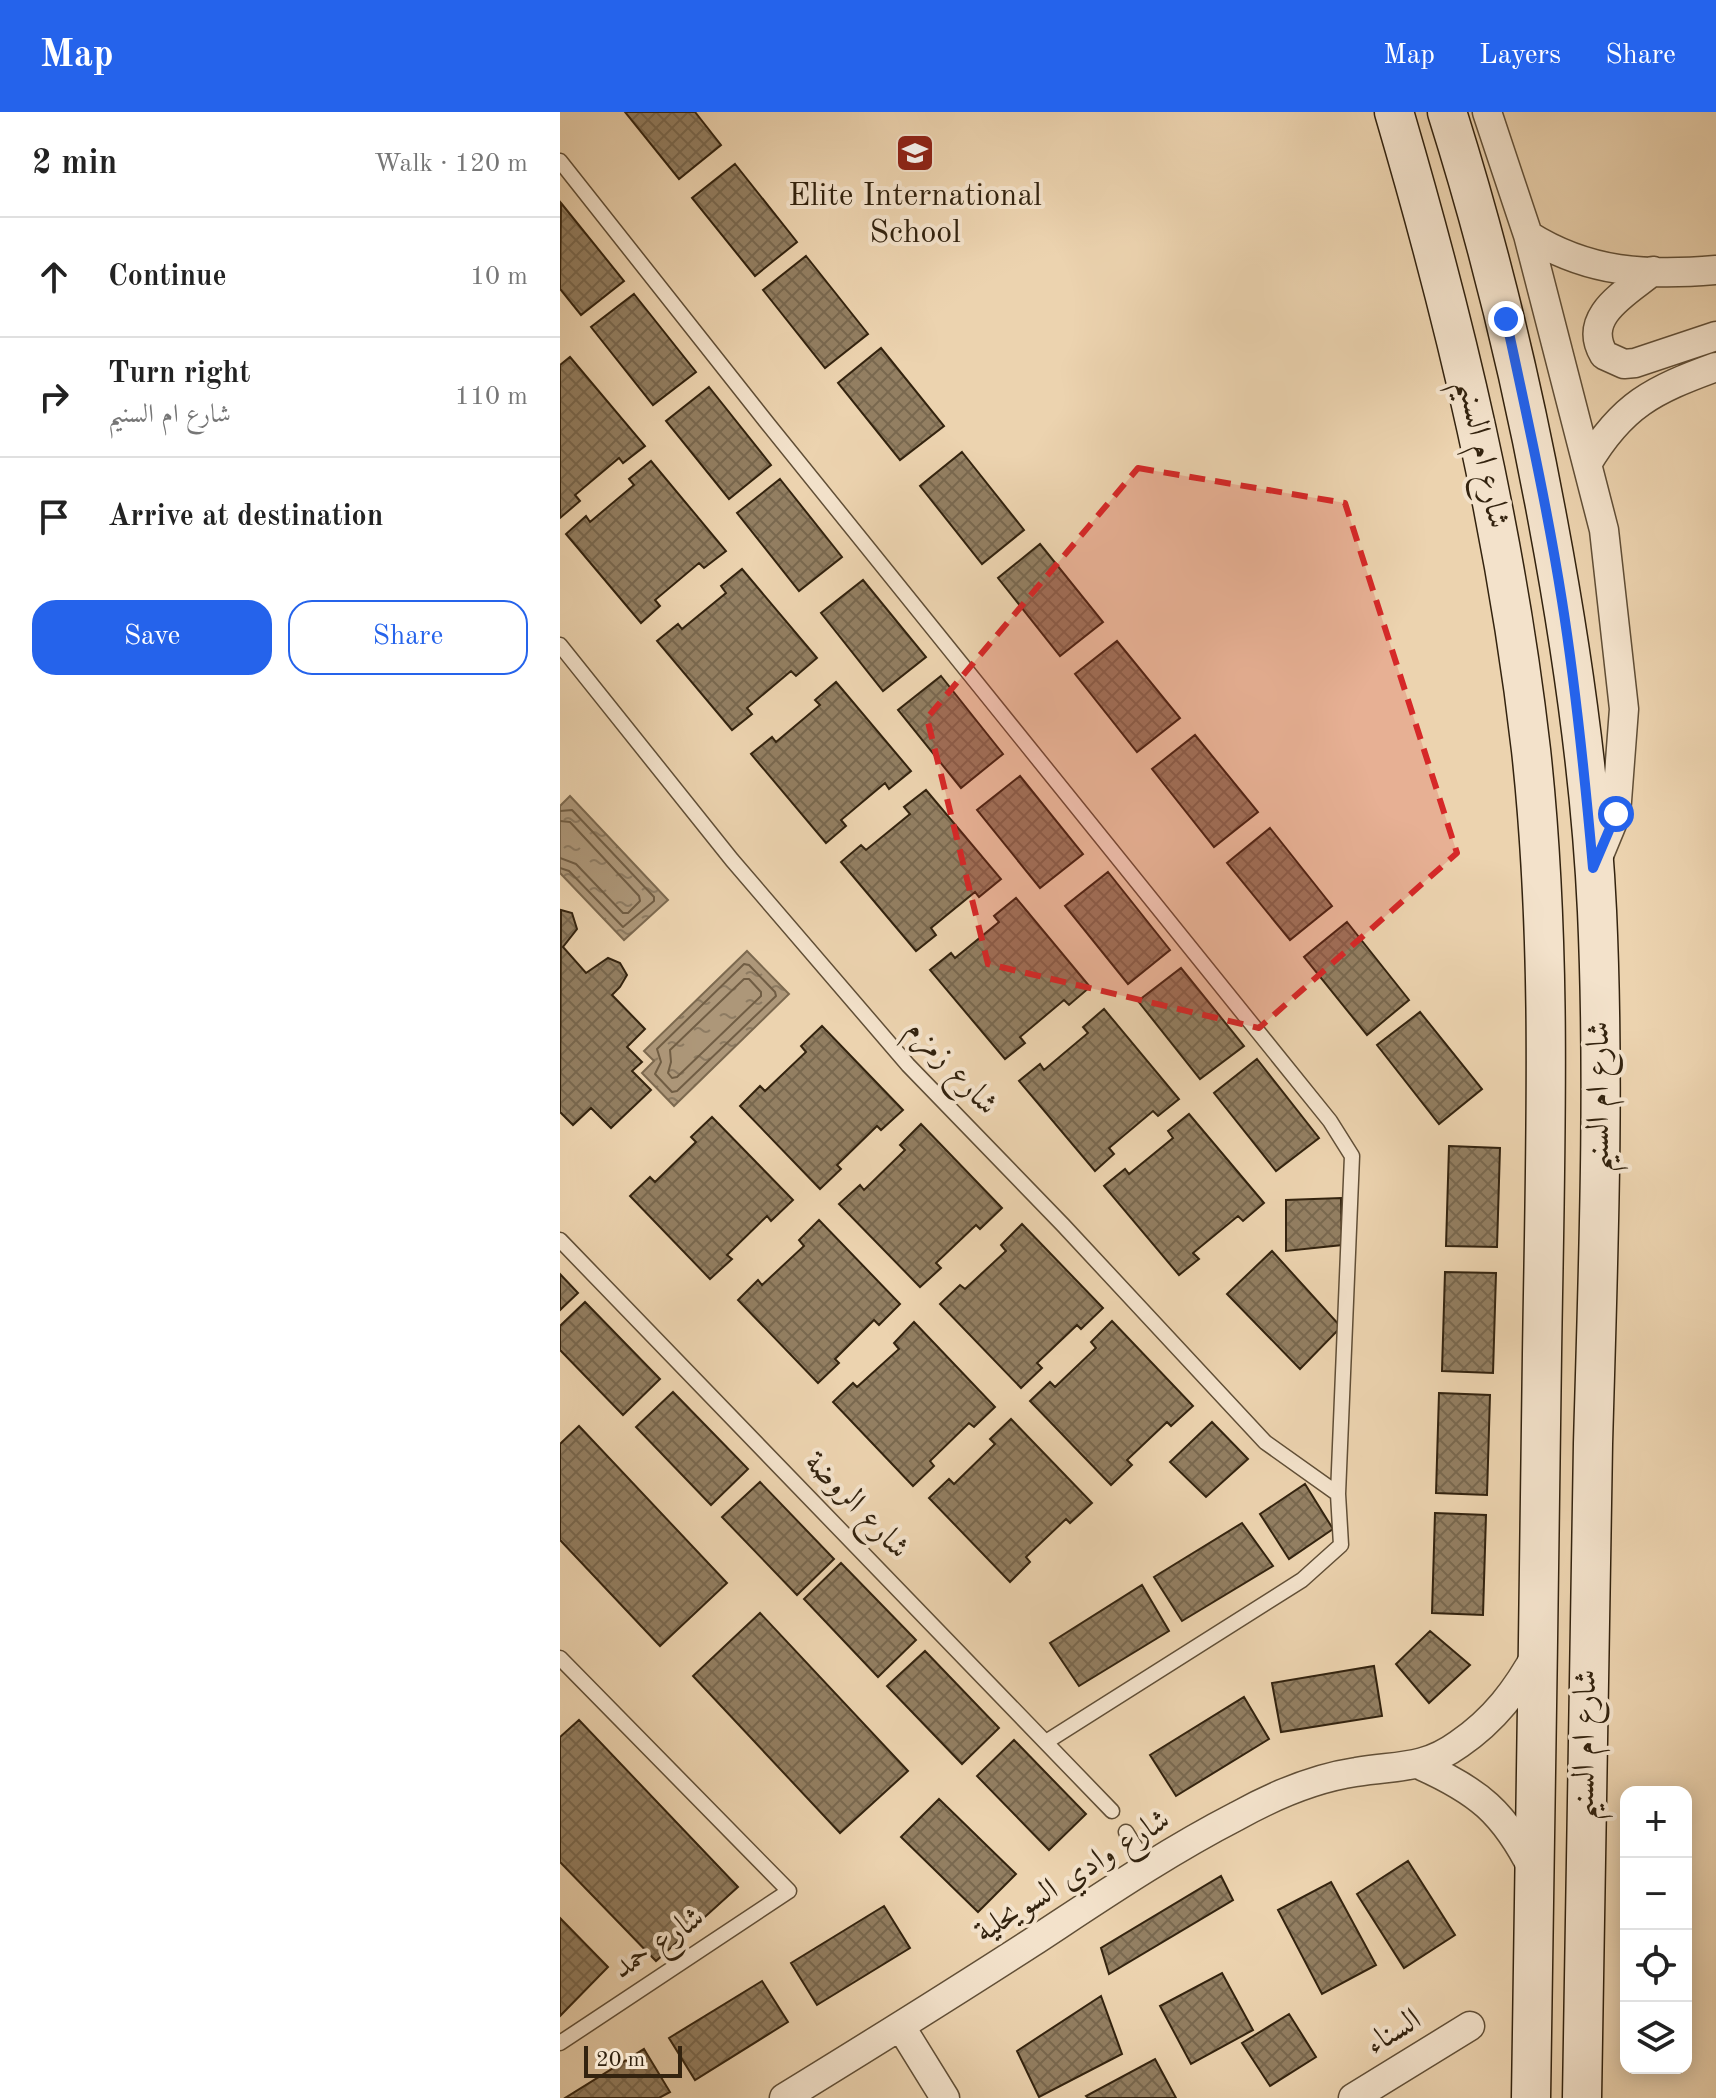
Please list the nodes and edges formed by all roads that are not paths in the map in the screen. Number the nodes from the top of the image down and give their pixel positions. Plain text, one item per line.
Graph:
1 (1394, 112) edge
2 (1447, 112) edge
3 (1487, 112) edge
4 (560, 161) edge
5 (1528, 235) junction
6 (1716, 270) edge
7 (1653, 271) junction
8 (1716, 336) edge
9 (1716, 367) edge
10 (1587, 464) junction
11 (560, 645) edge
12 (1593, 868) junction
13 (560, 1240) edge
14 (1338, 1494) junction
15 (1537, 1653) junction
16 (560, 1658) edge
17 (1046, 1742) junction
18 (1420, 1765) junction
19 (1112, 1811) dead end
20 (1126, 1832) dead end
21 (1148, 1867) junction
22 (1535, 1873) junction
23 (1470, 2026) dead end
24 (901, 2027) junction
25 (560, 2043) edge
26 (784, 2098) edge
27 (945, 2098) edge
28 (1353, 2098) edge
29 (1531, 2098) edge
30 (1582, 2098) edge

1 - 15 main road, شارع ام السنيم
2 - 12 main road, شارع ام السنيم
3 - 5 street
4 - 14 lane
5 - 7 street
5 - 10 street
6 - 7 street
7 - 8 street
9 - 10 street
10 - 12 street
11 - 14 lane, شارع زمزم
12 - 30 main road, شارع ام السنيم
13 - 17 lane, شارع الروضة
14 - 17 lane
15 - 18 street, شارع وادي السويحلية
15 - 22 main road, شارع ام السنيم
16 - 25 lane, شارع حمد
17 - 19 lane, شارع الروضة
18 - 21 street, شارع وادي السويحلية
18 - 22 street, شارع وادي السويحلية
20 - 21 lane
21 - 24 street, شارع وادي السويحلية
22 - 29 main road, شارع ام السنيم
23 - 28 street, السناء
24 - 26 street, شارع وادي السويحلية
24 - 27 street

